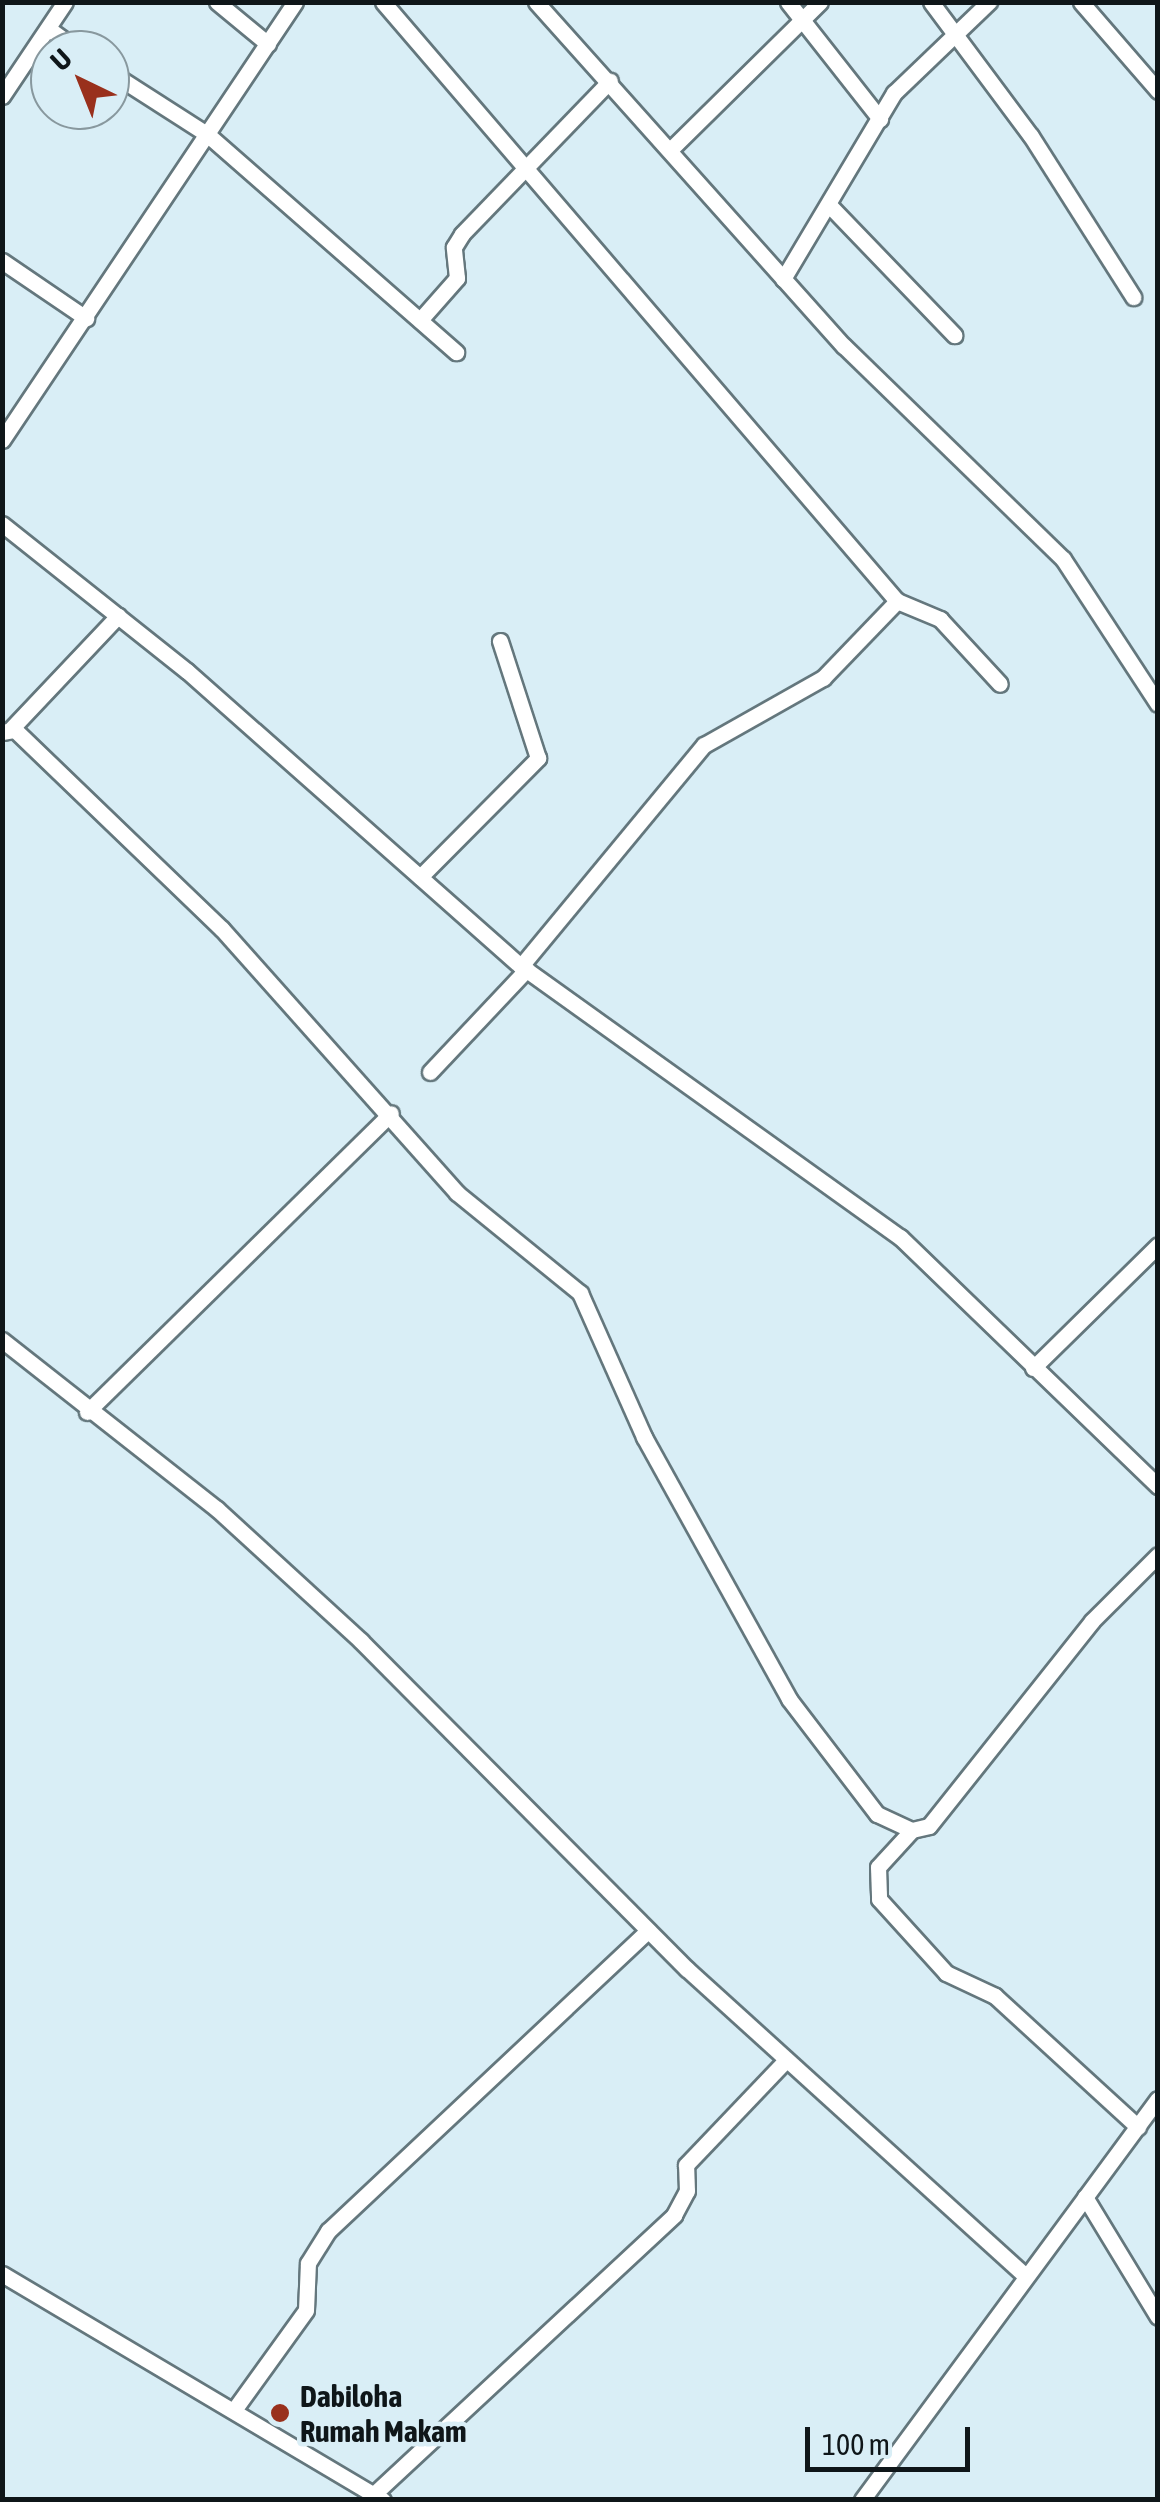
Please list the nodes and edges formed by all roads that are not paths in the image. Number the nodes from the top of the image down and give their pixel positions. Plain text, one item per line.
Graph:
1 (65, 2) edge
2 (217, 2) edge
3 (295, 2) edge
4 (383, 2) edge
5 (536, 2) edge
6 (788, 2) edge
7 (820, 2) edge
8 (931, 2) edge
9 (988, 2) edge
10 (1081, 2) edge
11 (799, 20) junction
12 (49, 29) joint
13 (954, 31) junction
14 (268, 44) junction
15 (610, 81) junction
16 (130, 85) edge
17 (1158, 91) edge
18 (2, 96) edge
19 (880, 118) junction
20 (208, 135) junction
21 (671, 149) junction
22 (527, 164) junction
23 (831, 207) junction
24 (2, 261) edge
25 (783, 279) junction
26 (1133, 297) dead end
27 (86, 318) junction
28 (420, 320) junction
29 (954, 335) dead end
30 (456, 352) dead end
31 (2, 440) edge
32 (2, 524) edge
33 (897, 601) junction
34 (118, 616) junction
35 (500, 641) dead end
36 (1000, 684) dead end
37 (1158, 704) edge
38 (6, 731) edge
39 (420, 877) junction
40 (524, 968) junction
41 (430, 1072) dead end
42 (391, 1113) junction
43 (1158, 1245) edge
44 (2, 1340) edge
45 (1034, 1368) junction
46 (87, 1412) junction
47 (1158, 1486) edge
48 (1158, 1554) edge
49 (912, 1830) junction
50 (648, 1930) junction
51 (786, 2060) junction
52 (1158, 2099) edge
53 (1138, 2127) junction
54 (1085, 2197) junction
55 (2, 2274) edge
56 (1025, 2276) junction
57 (1158, 2317) edge
58 (234, 2410) junction
59 (378, 2497) edge
60 (862, 2500) edge

1 - 12 street
2 - 14 street
3 - 14 street
4 - 22 street
5 - 15 street
6 - 11 street
7 - 11 street
8 - 13 street
9 - 13 street
10 - 17 street
11 - 19 street
11 - 21 street
12 - 18 street
13 - 19 street
13 - 26 street
14 - 20 street
15 - 21 street
15 - 22 street
16 - 20 street
19 - 23 street
20 - 27 street
20 - 28 street
21 - 25 street
22 - 28 street
22 - 33 street
23 - 25 street
23 - 29 street
24 - 27 street
25 - 37 street
27 - 31 street
28 - 30 street
32 - 34 street
33 - 36 street
33 - 40 street
34 - 38 street
34 - 39 street
35 - 39 street
38 - 42 street
39 - 40 street
40 - 41 street
40 - 45 street
42 - 46 street
42 - 49 street
43 - 45 street
44 - 46 street
45 - 47 street
46 - 50 street
48 - 49 street
49 - 53 street
50 - 51 street
50 - 58 street
51 - 56 street
51 - 59 street
52 - 53 street
53 - 54 street
54 - 56 street
54 - 57 street
55 - 58 street
56 - 60 street
58 - 59 street

